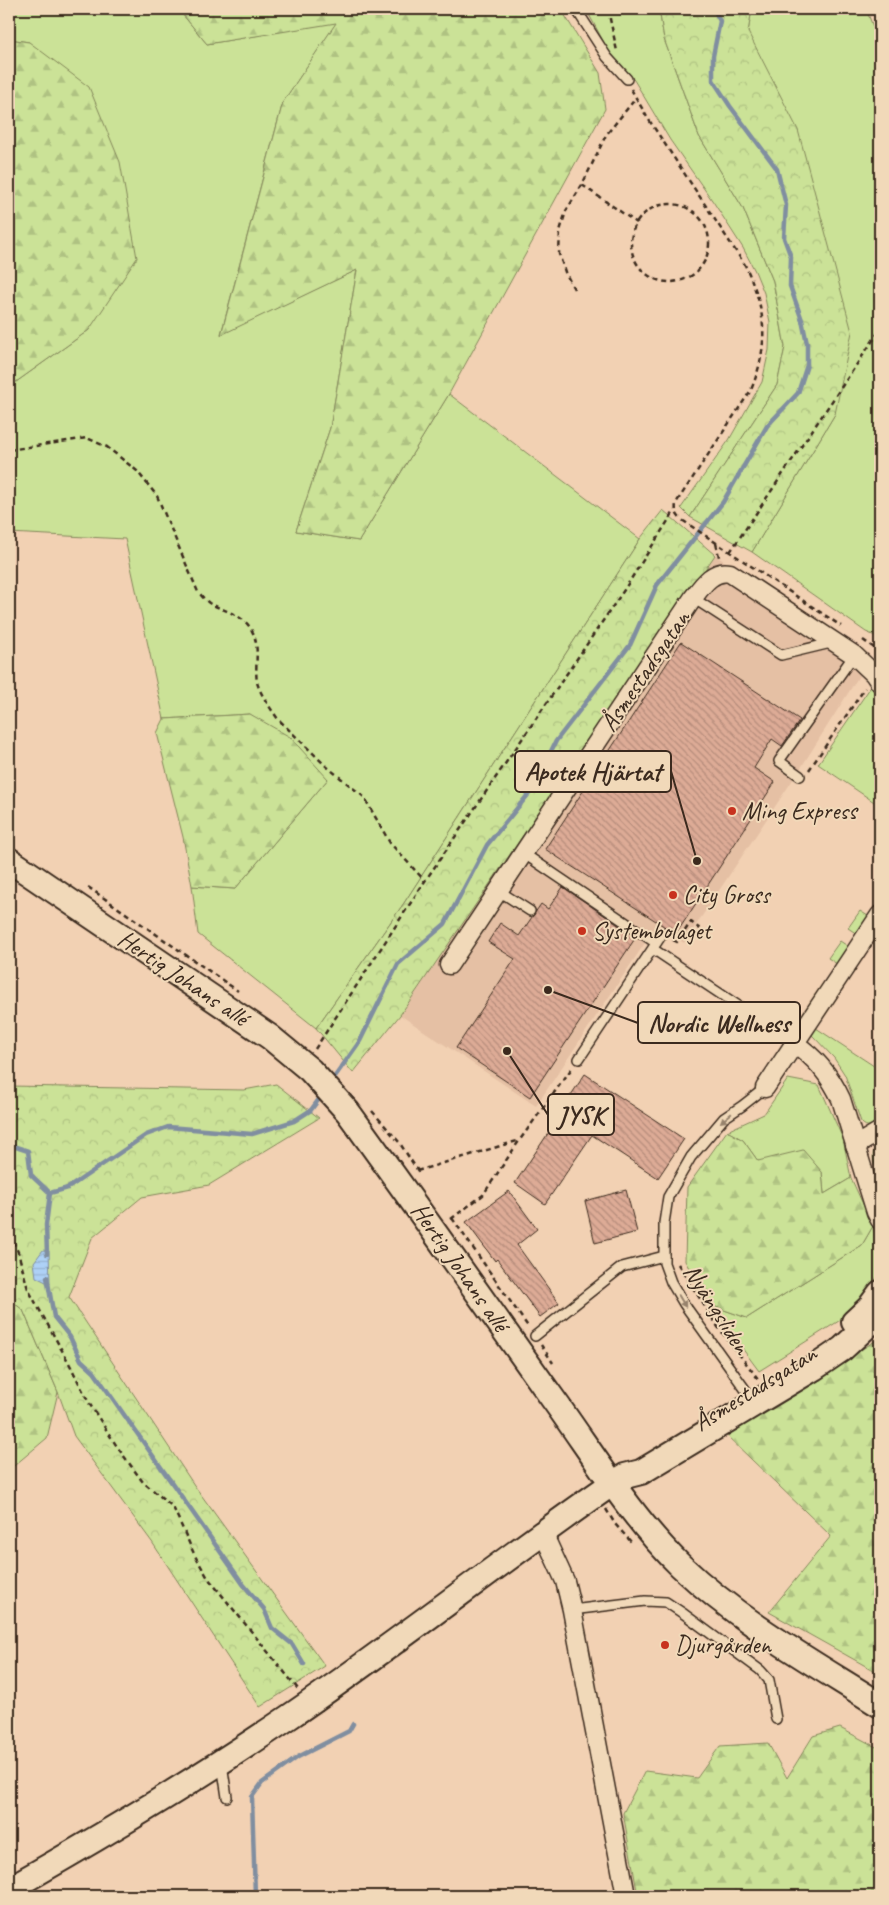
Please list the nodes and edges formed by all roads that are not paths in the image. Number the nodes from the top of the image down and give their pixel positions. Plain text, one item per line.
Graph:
1 (576, 9) edge
2 (627, 79) road end
3 (693, 598) junction
4 (840, 635) junction
5 (858, 647) junction
6 (877, 679) edge
7 (800, 776) dead end
8 (523, 854) junction
9 (9, 860) edge
10 (499, 891) junction
11 (530, 912) dead end
12 (880, 915) edge
13 (663, 933) road end
14 (655, 946) junction
15 (450, 965) dead end
16 (794, 1043) junction
17 (579, 1059) road end
18 (765, 1088) joint
19 (880, 1131) edge
20 (855, 1146) junction
21 (874, 1189) edge
22 (880, 1220) edge
23 (664, 1256) junction
24 (880, 1293) edge
25 (880, 1314) edge
26 (535, 1336) dead end
27 (756, 1394) junction
28 (619, 1480) junction
29 (543, 1534) junction
30 (572, 1610) junction
31 (880, 1705) edge
32 (776, 1719) dead end
33 (221, 1762) junction
34 (227, 1797) dead end
35 (9, 1889) edge
36 (626, 1896) edge

1 - 2 lane
3 - 4 lane
3 - 4 street, Åsmestadsgatan
3 - 8 street, Åsmestadsgatan
4 - 5 street, Åsmestadsgatan
5 - 6 street, Åsmestadsgatan
5 - 7 lane
8 - 10 street, Åsmestadsgatan
8 - 14 lane
9 - 28 street, Hertig Johans allé
10 - 11 lane
10 - 15 street, Åsmestadsgatan
12 - 16 street
13 - 14 lane
14 - 16 lane
14 - 17 lane
16 - 18 street
16 - 20 street
18 -> 23 lane, Nyängsliden
19 - 20 street
20 - 21 street
21 - 22 street
23 - 26 lane
23 -> 27 lane, Nyängsliden
24 - 27 street, Åsmestadsgatan
25 - 27 street, Åsmestadsgatan
27 - 28 street, Åsmestadsgatan
28 - 29 street, Åsmestadsgatan
28 - 31 street, Hertig Johans allé
29 - 30 street
29 - 33 street, Åsmestadsgatan
30 - 32 lane
30 - 36 street
33 - 34 lane
33 - 35 street, Åsmestadsgatan

